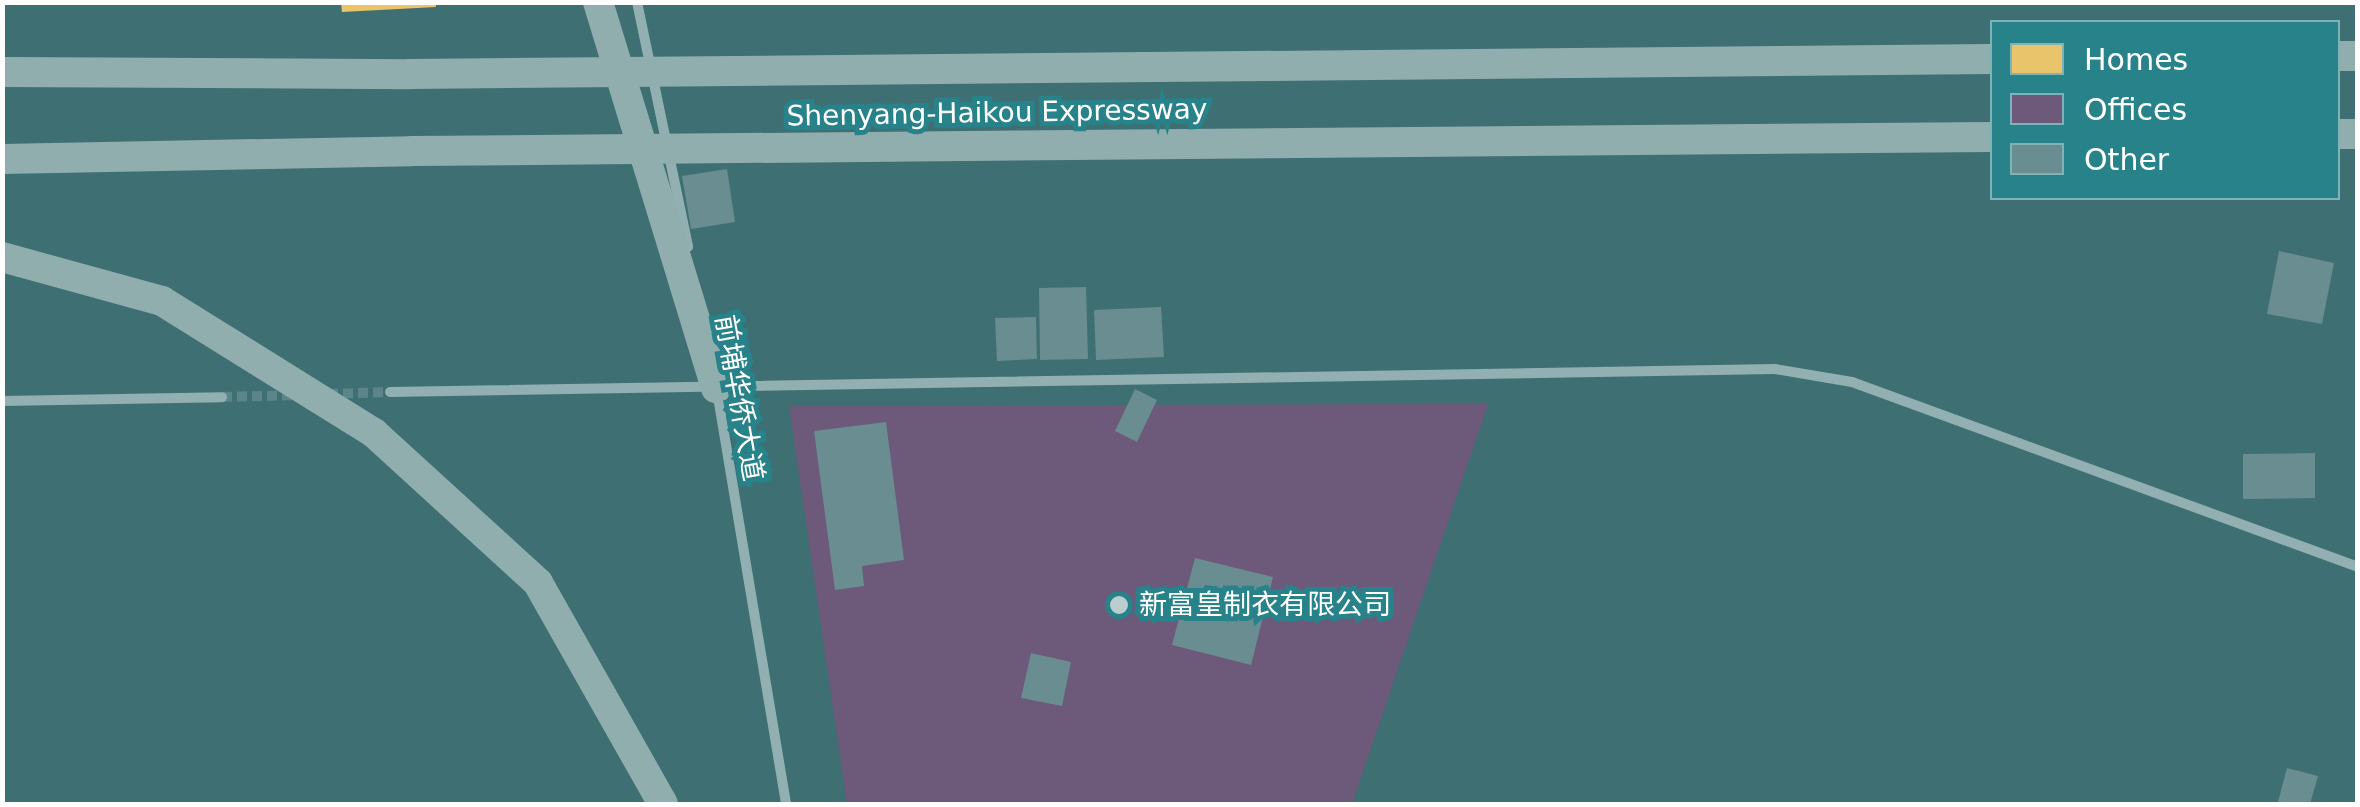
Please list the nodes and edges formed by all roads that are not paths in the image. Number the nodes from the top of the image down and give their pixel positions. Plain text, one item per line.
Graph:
1 (598, 2) edge
2 (637, 2) edge
3 (1990, 59) edge
4 (2, 72) edge
5 (1990, 137) edge
6 (2, 159) edge
7 (2, 257) edge
8 (716, 388) junction
9 (390, 392) tunnel mouth
10 (222, 397) tunnel mouth
11 (2, 401) edge
12 (2358, 567) edge
13 (663, 804) edge
14 (786, 804) edge

1 - 8 highway
2 - 8 street, 前埔华侨大道
3 - 4 highway, Shenyang-Haikou Expressway, bridge
5 - 6 highway, Shenyang-Haikou Expressway, bridge
7 - 13 highway
8 - 9 street
8 - 12 street
8 - 14 street, 前埔华侨大道
10 - 11 street

